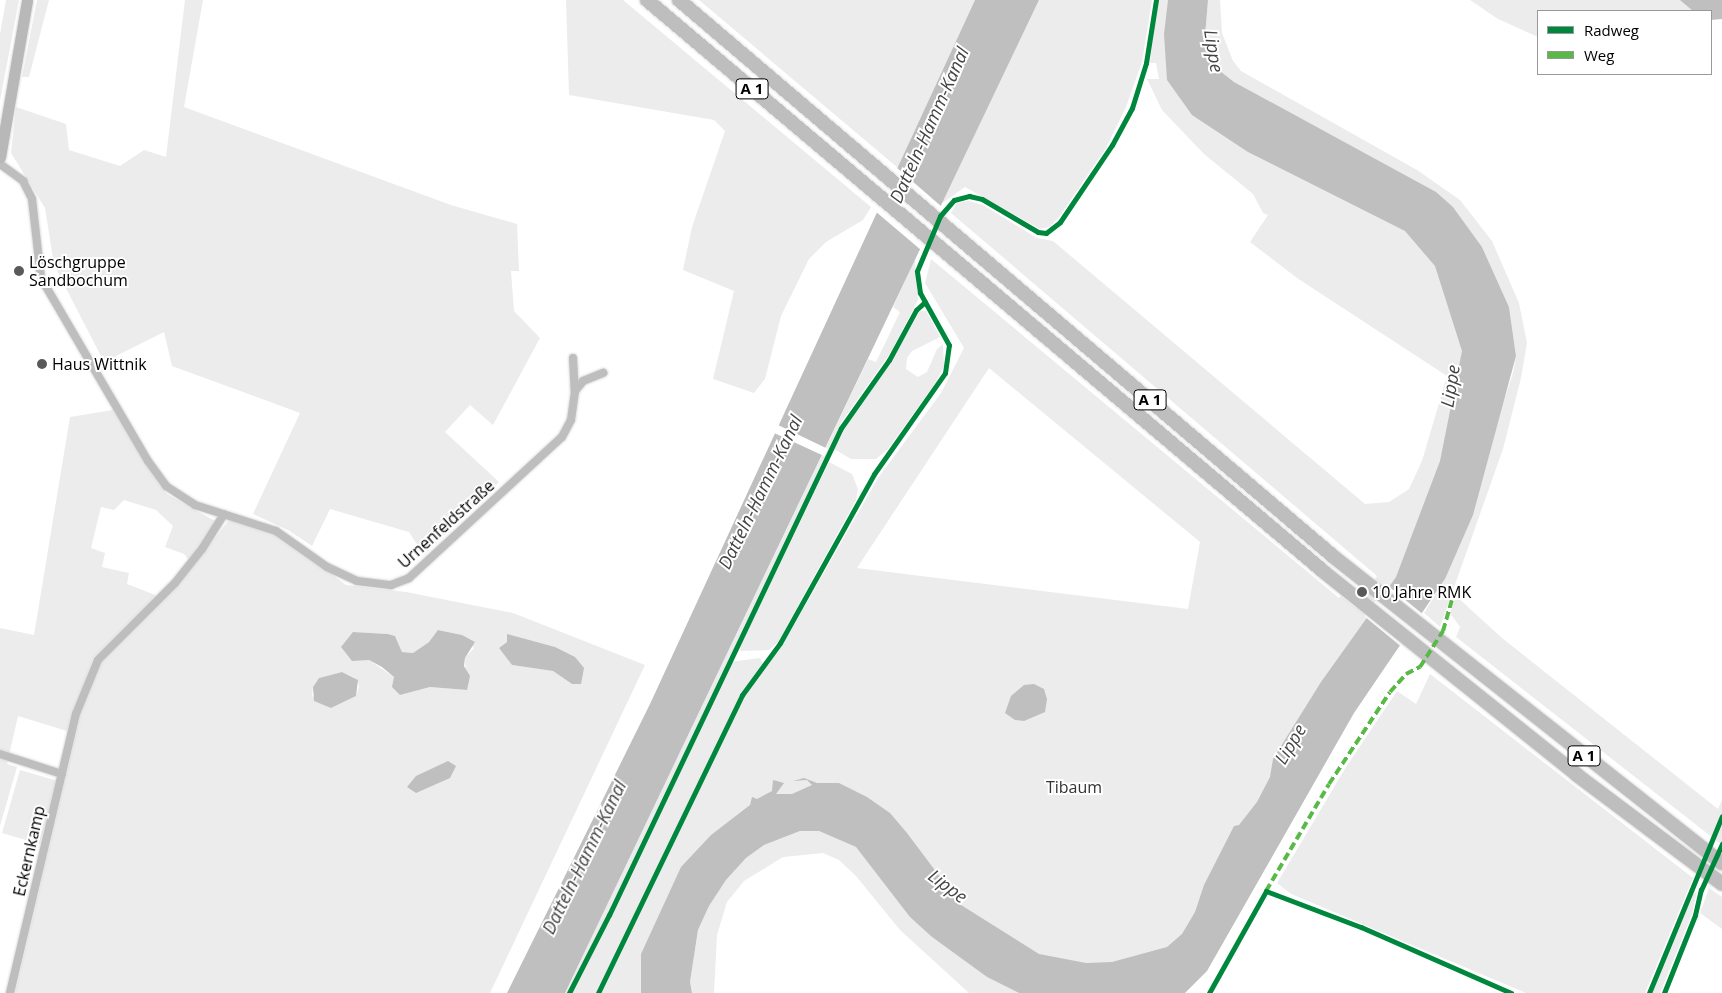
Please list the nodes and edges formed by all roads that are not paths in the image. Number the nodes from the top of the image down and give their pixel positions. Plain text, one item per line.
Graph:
1 (27, 0) edge
2 (647, 0) edge
3 (679, 0) edge
4 (0, 157) edge
5 (0, 164) edge
6 (572, 358) dead end
7 (603, 373) dead end
8 (575, 390) junction
9 (224, 514) junction
10 (0, 754) edge
11 (62, 774) junction
12 (1722, 863) edge
13 (1719, 881) edge
14 (10, 993) edge

1 - 4 main road
2 - 13 highway, A 1
3 - 12 highway, A 1
5 - 9 street, Urnenfeldstraße
6 - 8 street, Urnenfeldstraße
7 - 8 street
8 - 9 street, Urnenfeldstraße
9 - 11 street, Eckernkamp
10 - 11 street
11 - 14 street, Eckernkamp

